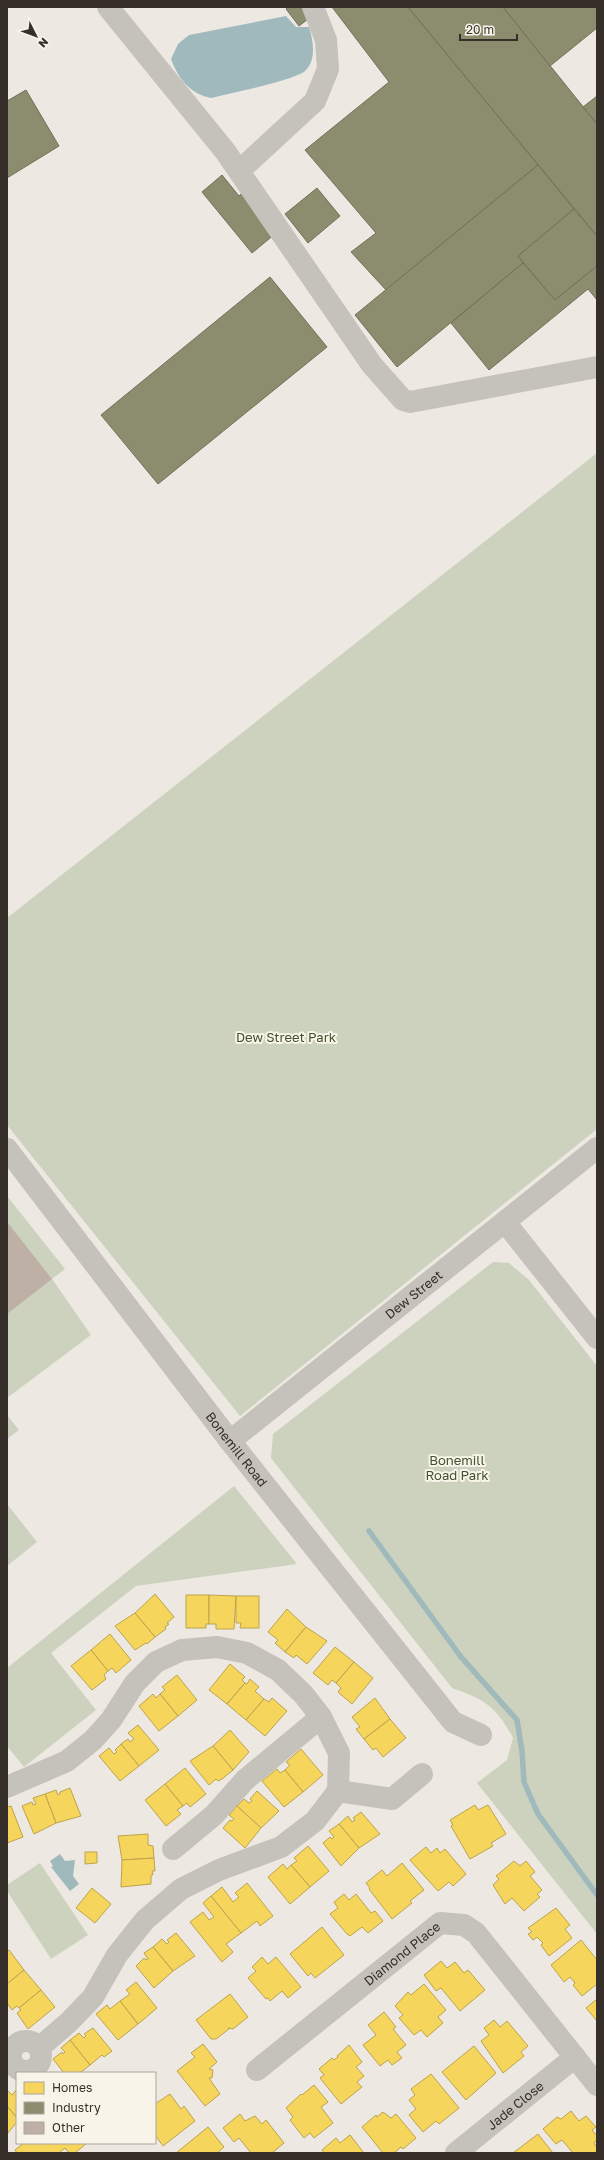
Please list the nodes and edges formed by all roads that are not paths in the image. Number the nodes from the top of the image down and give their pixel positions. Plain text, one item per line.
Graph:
1 (108, 7) edge
2 (313, 7) edge
3 (239, 171) junction
4 (597, 367) edge
5 (597, 1148) edge
6 (7, 1149) edge
7 (506, 1222) junction
8 (597, 1338) edge
9 (230, 1441) junction
10 (321, 1717) junction
11 (481, 1735) dead end
12 (422, 1774) dead end
13 (7, 1787) edge
14 (338, 1791) junction
15 (173, 1848) dead end
16 (11, 2053) edge
17 (575, 2057) junction
18 (257, 2070) dead end
19 (597, 2085) edge
20 (456, 2153) edge

1 - 3 street
2 - 3 street
3 - 4 street
5 - 7 street, Dew Street
6 - 9 street, Bonemill Road
7 - 8 street
7 - 9 street, Dew Street
9 - 11 street, Bonemill Road
10 - 13 street
10 - 14 street
10 - 15 street
12 - 14 street
14 - 16 street
17 - 18 street, Diamond Place
17 - 19 street, Diamond Place
17 - 20 street, Jade Close

